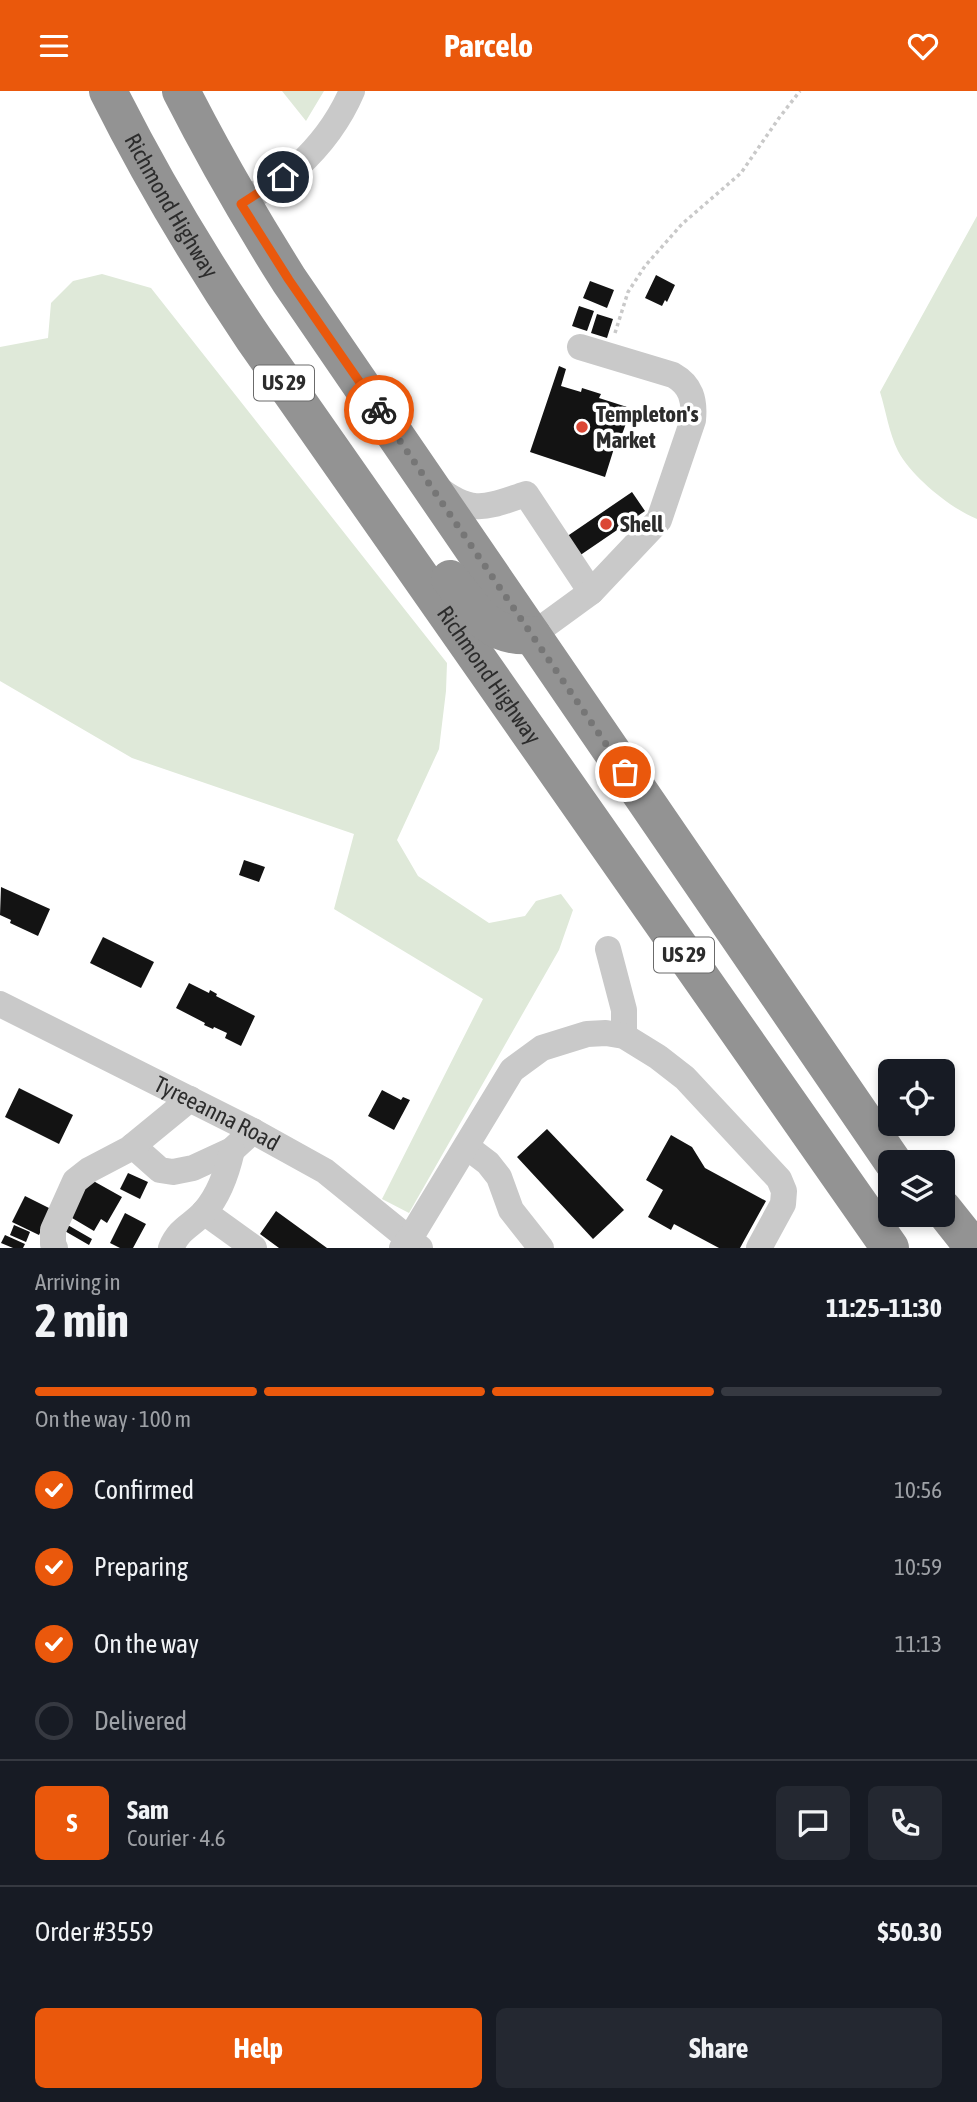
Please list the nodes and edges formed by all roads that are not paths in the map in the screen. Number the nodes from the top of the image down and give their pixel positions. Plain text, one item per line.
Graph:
1 (108, 91) edge
2 (181, 91) edge
3 (352, 91) edge
4 (241, 204) junction
5 (254, 339) junction
6 (580, 347) dead end
7 (425, 479) junction
8 (591, 592) junction
9 (532, 635) junction
10 (608, 949) dead end
11 (0, 1004) edge
12 (624, 1036) junction
13 (827, 1064) junction
14 (190, 1099) junction
15 (253, 1131) junction
16 (133, 1146) junction
17 (467, 1147) junction
18 (232, 1150) junction
19 (885, 1150) edge
20 (895, 1150) edge
21 (204, 1212) junction
22 (955, 1224) edge
23 (940, 1227) edge
24 (410, 1245) edge
25 (55, 1248) edge
26 (171, 1248) edge
27 (254, 1248) edge
28 (541, 1248) edge
29 (759, 1248) edge
30 (890, 1248) edge
31 (955, 1248) edge
32 (974, 1248) edge

1 - 5 highway, Richmond Highway / US 29
2 - 4 highway, US 29
3 - 4 street
4 - 7 highway, US 29
5 - 9 highway
5 - 30 highway, Richmond Highway / US 29
6 - 8 street
7 - 8 street
7 - 9 highway, US 29
8 - 9 street
9 - 13 highway, US 29
10 - 12 street
11 - 14 street, Tyreeanna Road
12 - 17 street
12 - 29 street
13 - 19 highway, US 29
13 - 20 highway
14 - 15 street, Tyreeanna Road
14 - 16 street
15 - 18 street
15 - 24 street, Tyreeanna Road
16 - 18 street
16 - 25 street
17 - 24 street
17 - 28 street
18 - 21 street
21 - 26 street
21 - 27 street
22 - 32 highway
23 - 31 highway

